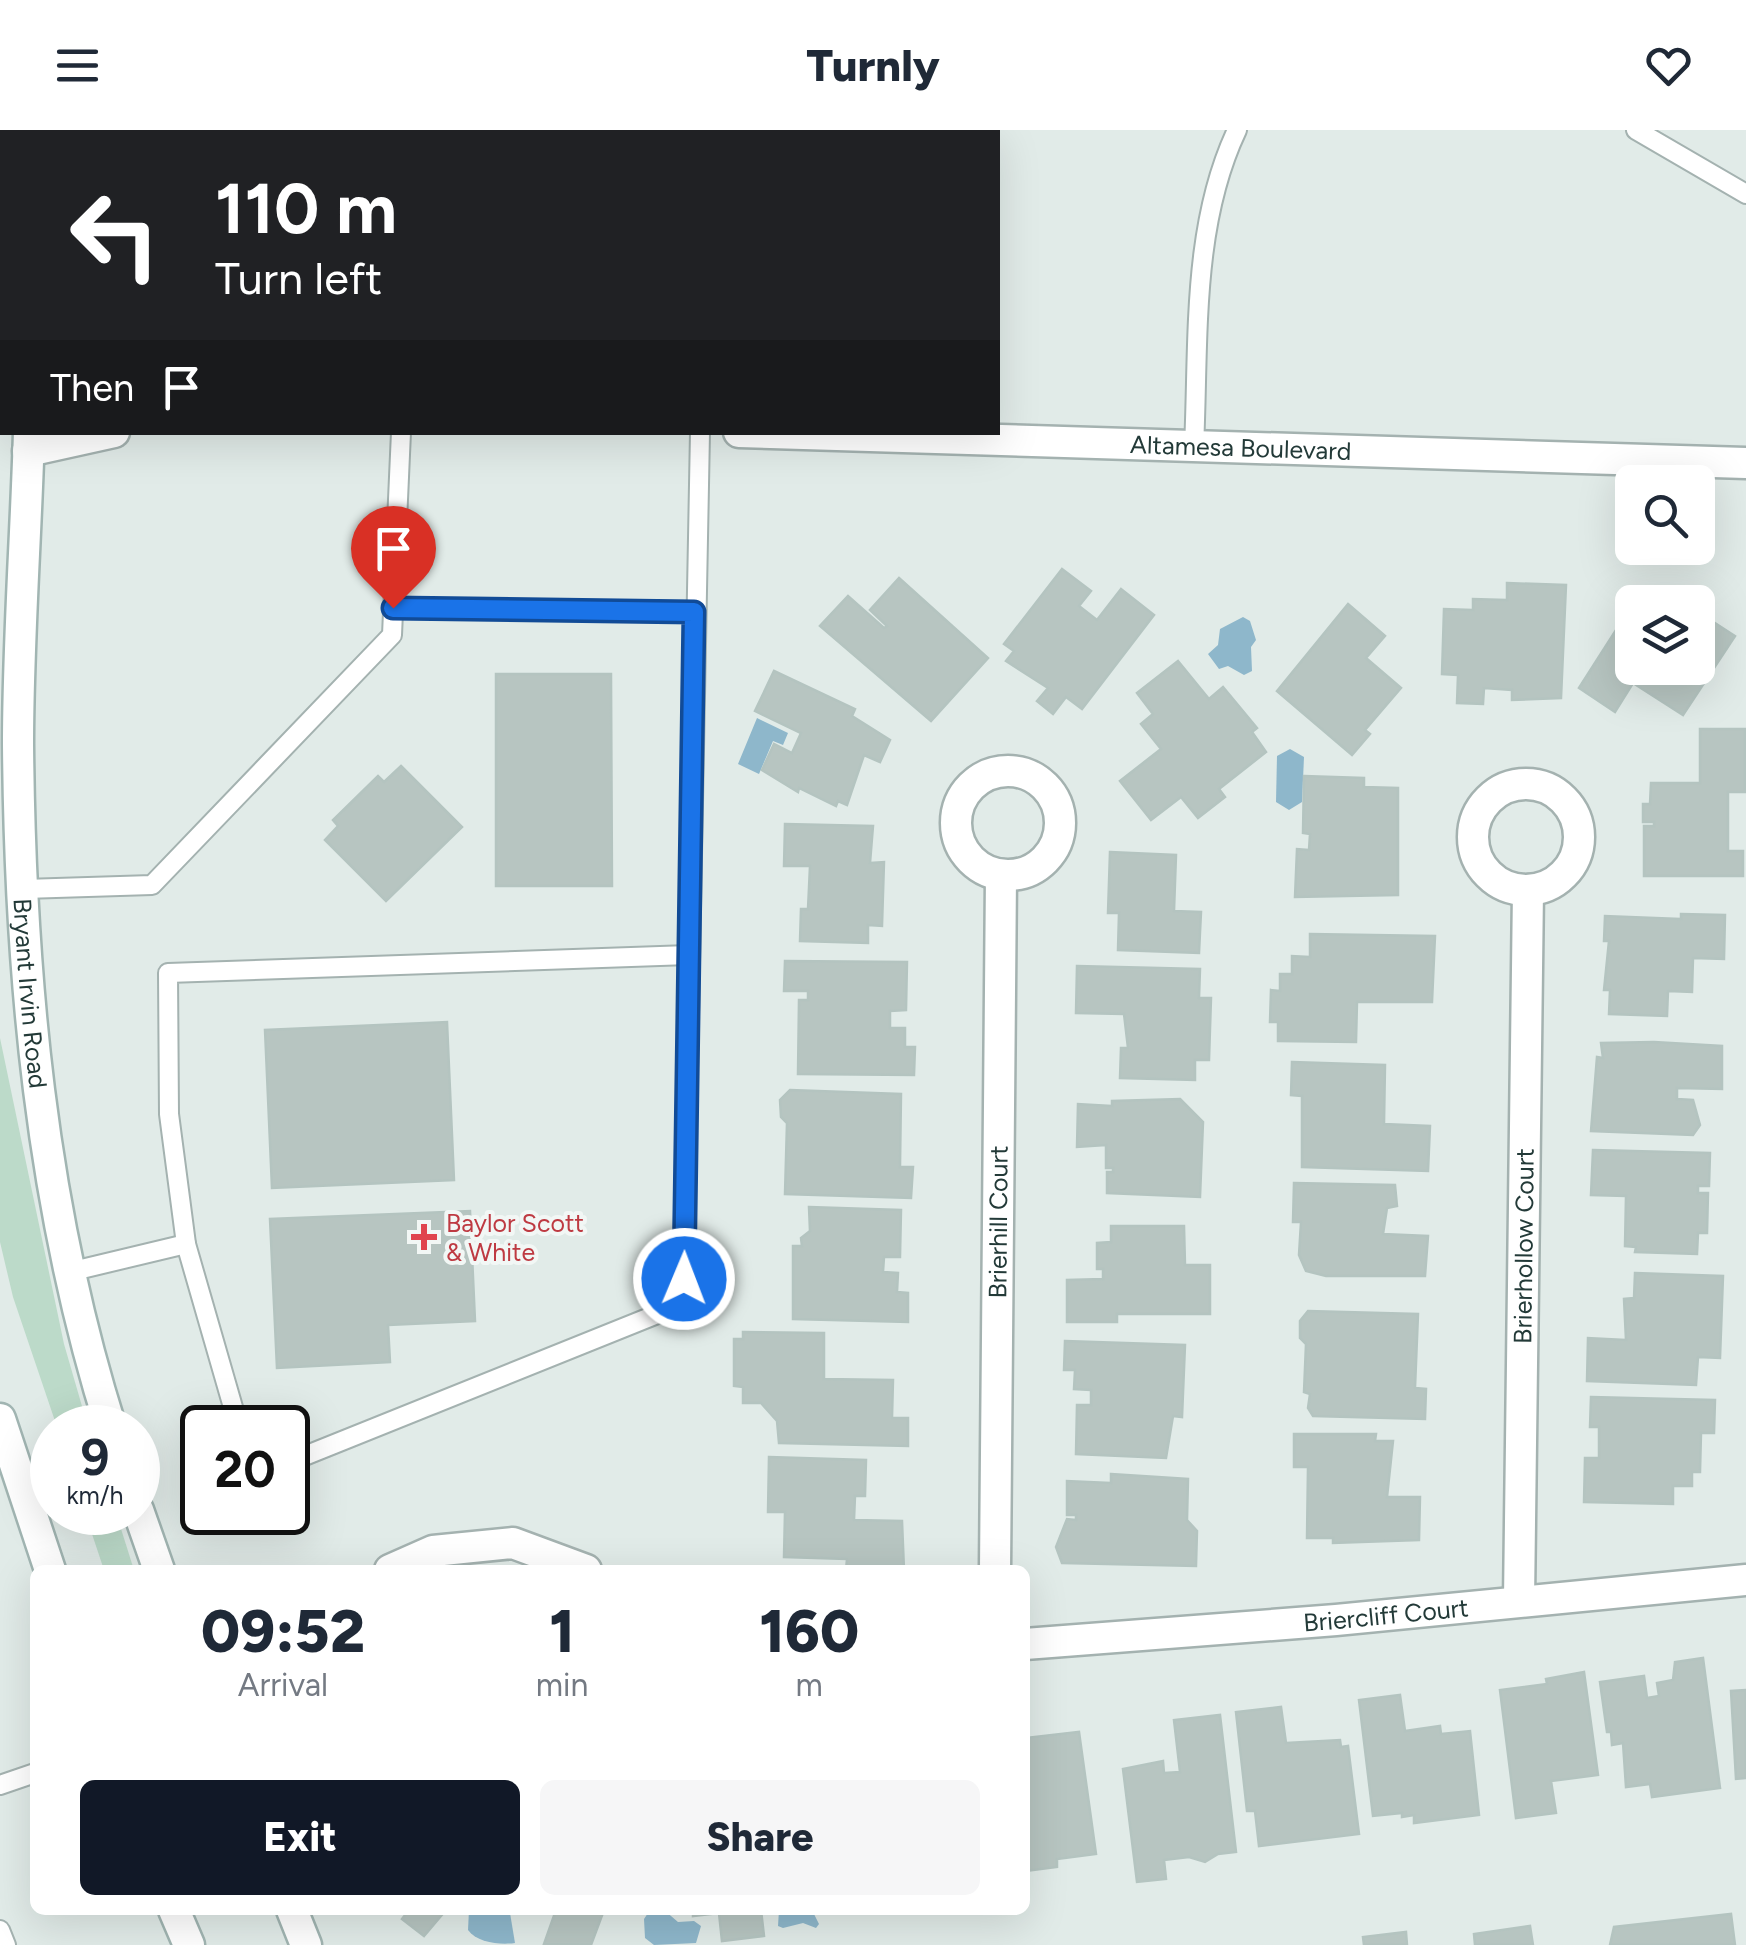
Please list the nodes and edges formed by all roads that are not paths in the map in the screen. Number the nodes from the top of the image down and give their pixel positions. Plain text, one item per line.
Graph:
1 (1237, 130) edge
2 (1636, 130) edge
3 (1746, 194) edge
4 (92, 435) edge
5 (401, 435) edge
6 (700, 435) edge
7 (829, 435) edge
8 (19, 445) edge
9 (1194, 447) junction
10 (1746, 463) edge
11 (393, 608) junction
12 (694, 612) junction
13 (1001, 876) dead end
14 (24, 889) junction
15 (1528, 890) dead end
16 (689, 955) junction
17 (186, 1244) junction
18 (69, 1272) junction
19 (105, 1405) edge
20 (232, 1405) edge
21 (0, 1419) edge
22 (310, 1453) edge
23 (146, 1535) edge
24 (48, 1565) edge
25 (156, 1565) edge
26 (403, 1565) edge
27 (572, 1565) edge
28 (995, 1565) edge
29 (1746, 1580) edge
30 (1519, 1601) junction
31 (1030, 1644) edge
32 (30, 1775) edge
33 (0, 1784) edge
34 (176, 1915) edge
35 (294, 1915) edge
36 (0, 1930) edge
37 (6, 1945) edge
38 (188, 1945) edge
39 (306, 1945) edge

1 - 9 lane
2 - 3 lane
4 - 8 street
5 - 11 lane
6 - 12 lane
7 - 9 street, Altamesa Boulevard
8 - 14 street, Bryant Irvin Road
9 - 10 street, Altamesa Boulevard
11 - 12 lane
11 - 14 lane
12 - 16 lane
13 - 28 street, Brierhill Court
14 - 18 street, Bryant Irvin Road
15 - 30 street, Brierhollow Court
16 - 17 lane
16 - 22 lane
17 - 18 lane
17 - 20 lane
18 - 19 street, Bryant Irvin Road
21 - 24 street
23 - 25 street
26 - 27 street
29 - 30 street, Briercliff Court
30 - 31 street, Briercliff Court
32 - 33 lane
34 - 38 street
35 - 39 street
36 - 37 lane

